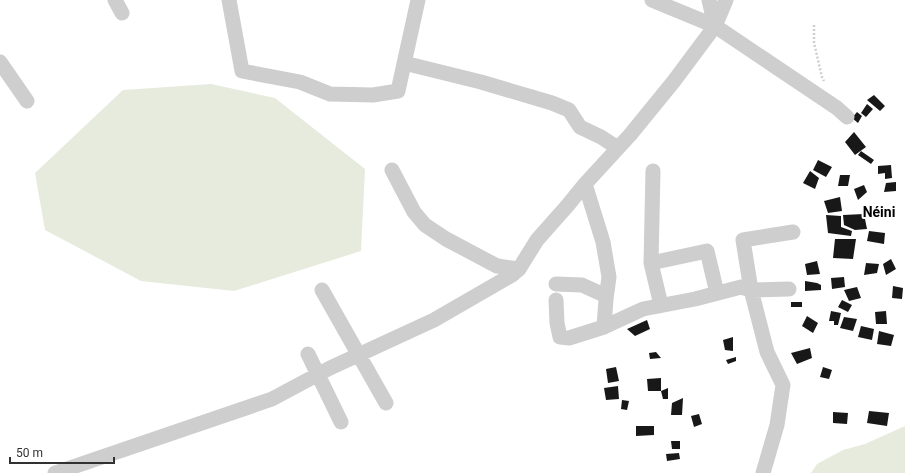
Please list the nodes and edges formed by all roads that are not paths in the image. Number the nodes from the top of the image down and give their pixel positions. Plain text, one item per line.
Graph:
1 (229, 0) edge
2 (418, 0) edge
3 (652, 0) edge
4 (709, 0) edge
5 (726, 0) edge
6 (715, 26) junction
7 (0, 62) edge
8 (404, 63) junction
9 (27, 101) dead end
10 (848, 117) dead end
11 (618, 148) junction
12 (392, 170) dead end
13 (653, 171) dead end
14 (585, 184) junction
15 (793, 232) dead end
16 (651, 263) junction
17 (519, 269) junction
18 (556, 284) dead end
19 (789, 289) dead end
20 (322, 290) dead end
21 (751, 290) junction
22 (717, 293) junction
23 (606, 296) junction
24 (556, 300) dead end
25 (661, 305) junction
26 (604, 327) junction
27 (308, 354) dead end
28 (359, 355) junction
29 (319, 374) junction
30 (386, 403) dead end
31 (340, 422) dead end
32 (55, 473) edge
33 (763, 473) edge

1 - 8 street
2 - 8 street
3 - 6 street
4 - 6 street
5 - 6 street
6 - 10 street
6 - 11 street
7 - 9 street
8 - 11 street
11 - 14 street
12 - 17 street
13 - 16 street
14 - 17 street
14 - 23 street
15 - 21 street
16 - 22 street
16 - 25 street
17 - 28 street
18 - 23 street
19 - 21 street
20 - 28 street
21 - 22 street
21 - 33 street
22 - 25 street
23 - 26 street
24 - 26 street
25 - 26 street
27 - 29 street
28 - 29 street
28 - 30 street
29 - 31 street
29 - 32 street

